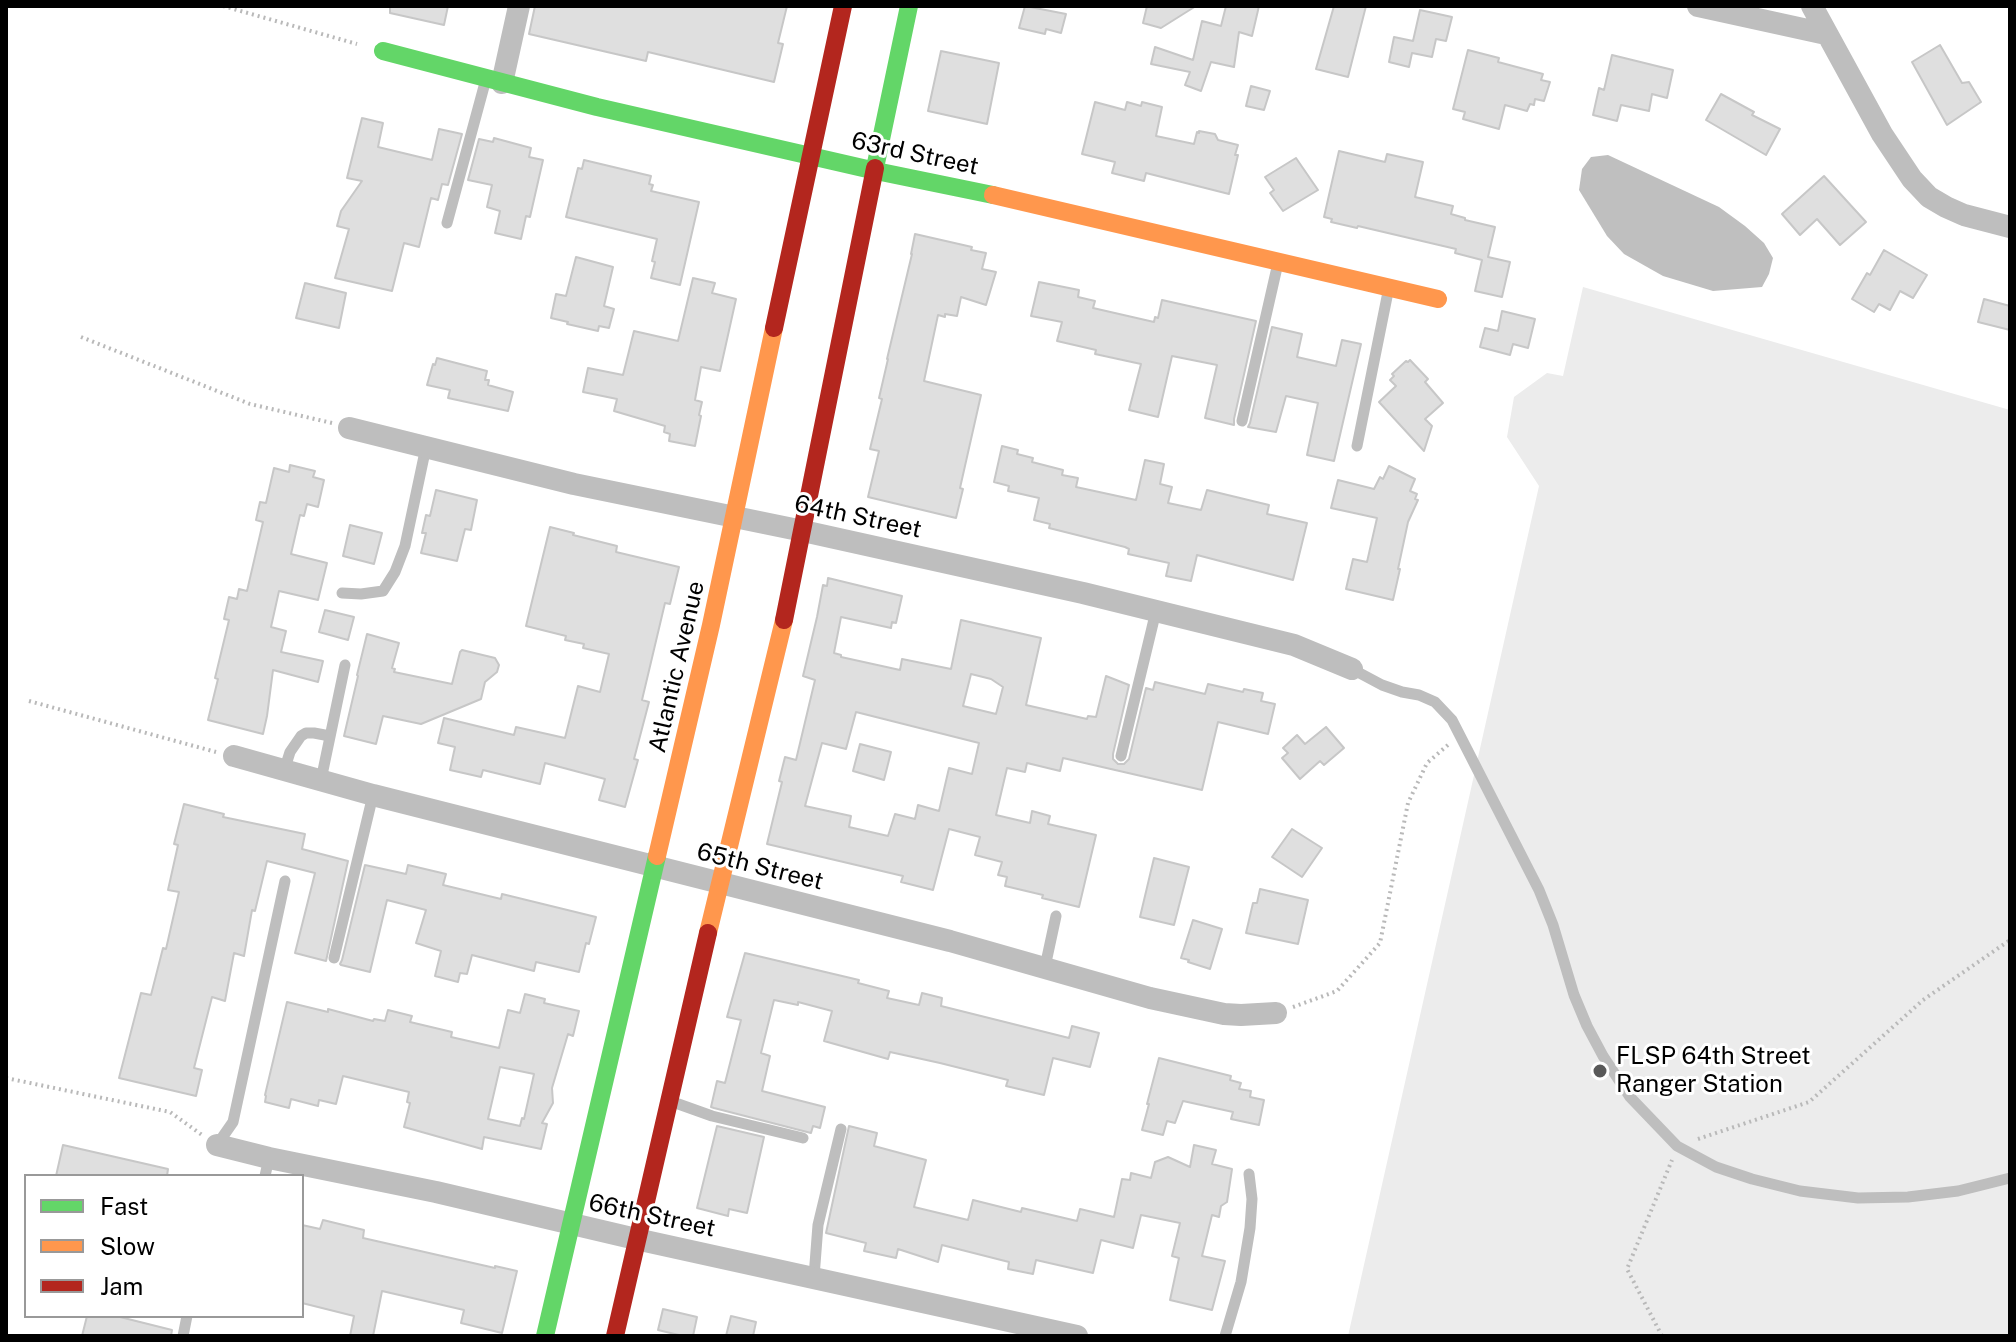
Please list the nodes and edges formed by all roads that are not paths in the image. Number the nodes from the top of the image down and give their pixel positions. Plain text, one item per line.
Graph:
1 (519, 6) edge
2 (843, 6) edge
3 (909, 6) edge
4 (1698, 6) edge
5 (1812, 6) edge
6 (1826, 34) junction
7 (383, 51) road end
8 (494, 81) junction
9 (811, 156) junction
10 (876, 171) junction
11 (447, 223) dead end
12 (2010, 227) edge
13 (1278, 262) junction
14 (1389, 288) junction
15 (1438, 299) dead end
16 (1242, 421) dead end
17 (349, 428) road end
18 (1357, 446) dead end
19 (426, 447) junction
20 (735, 518) junction
21 (803, 531) junction
22 (342, 593) dead end
23 (1156, 611) junction
24 (345, 665) dead end
25 (1352, 669) joint
26 (330, 736) junction
27 (234, 756) road end
28 (1121, 756) dead end
29 (284, 771) junction
30 (321, 780) junction
31 (373, 795) junction
32 (655, 867) junction
33 (285, 881) dead end
34 (720, 884) junction
35 (1056, 916) dead end
36 (334, 958) dead end
37 (1045, 967) junction
38 (1276, 1013) road end
39 (669, 1101) junction
40 (841, 1129) dead end
41 (803, 1138) dead end
42 (217, 1145) joint
43 (267, 1167) edge
44 (296, 1169) edge
45 (1249, 1174) dead end
46 (2010, 1178) edge
47 (571, 1224) junction
48 (636, 1239) junction
49 (814, 1277) junction
50 (545, 1336) edge
51 (615, 1336) edge
52 (1077, 1336) edge
53 (1225, 1336) edge

1 - 8 street
2 - 9 main road, Atlantic Avenue
3 - 10 main road
4 - 6 street
5 - 6 street
6 - 12 street
7 - 8 main road, 63rd Street
8 - 9 main road, 63rd Street
8 - 11 lane
9 - 10 main road, 63rd Street
9 - 20 main road, Atlantic Avenue
10 - 13 main road, 63rd Street
10 - 21 main road
13 - 14 main road, 63rd Street
13 - 16 lane
14 - 15 main road, 63rd Street
14 - 18 lane
17 - 19 street, 64th Street
19 - 20 street, 64th Street
19 - 22 lane
20 - 21 street, 64th Street
20 - 32 main road, Atlantic Avenue
21 - 23 street, 64th Street
21 - 34 main road
23 - 25 street, 64th Street
23 - 28 lane
24 - 26 lane
25 - 46 lane
26 - 29 lane
26 - 30 lane
27 - 29 street, 65th Street
29 - 30 street, 65th Street
30 - 31 street, 65th Street
31 - 32 street, 65th Street
31 - 36 lane
32 - 34 street, 65th Street
32 - 47 main road, Atlantic Avenue
33 - 42 lane
34 - 37 street, 65th Street
34 - 39 main road
35 - 37 lane
37 - 38 street, 65th Street
39 - 41 lane
39 - 48 main road
40 - 49 lane
42 - 43 street, 66th Street
43 - 44 street, 66th Street
44 - 47 street, 66th Street
45 - 53 lane
47 - 48 street, 66th Street
47 - 50 main road, Atlantic Avenue
48 - 49 street, 66th Street
48 - 51 main road
49 - 52 street, 66th Street

